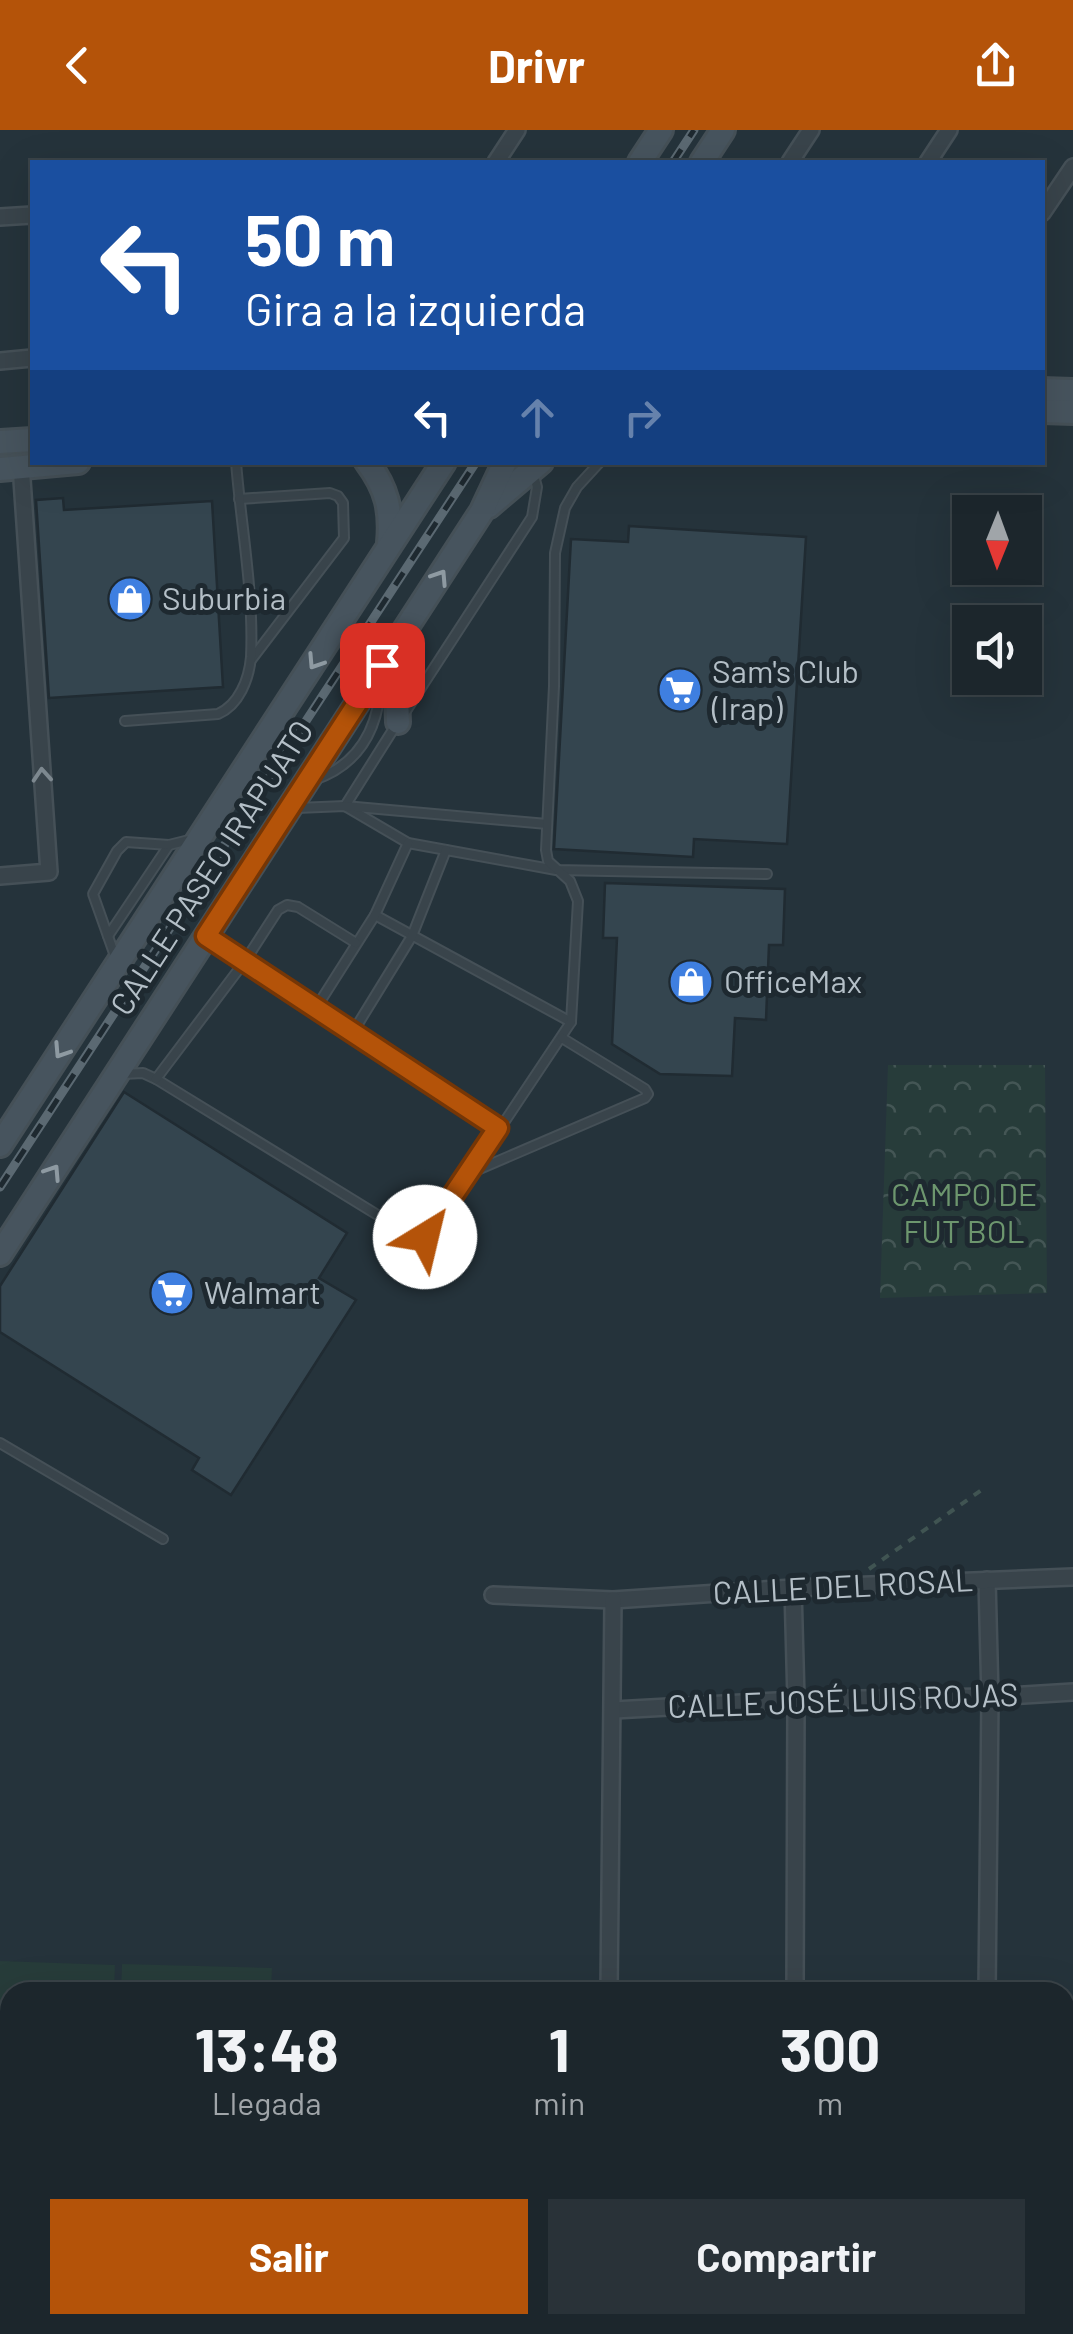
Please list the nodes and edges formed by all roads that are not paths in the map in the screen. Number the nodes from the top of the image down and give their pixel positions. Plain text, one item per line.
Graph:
1 (517, 130) edge
2 (661, 130) edge
3 (723, 130) edge
4 (811, 130) edge
5 (949, 130) edge
6 (497, 160) edge
7 (641, 160) edge
8 (703, 160) edge
9 (791, 160) edge
10 (929, 160) edge
11 (1073, 168) edge
12 (1045, 209) edge
13 (30, 215) edge
14 (0, 217) edge
15 (30, 358) edge
16 (0, 361) edge
17 (1045, 390) edge
18 (1072, 394) edge
19 (1045, 409) edge
20 (30, 440) edge
21 (0, 442) edge
22 (37, 465) edge
23 (236, 465) edge
24 (370, 465) edge
25 (442, 465) edge
26 (504, 465) edge
27 (534, 465) edge
28 (597, 465) edge
29 (10, 467) edge
30 (239, 499) junction
31 (482, 511) junction
32 (388, 549) junction
33 (388, 655) junction
34 (251, 660) junction
35 (126, 721) dead end
36 (398, 722) junction
37 (345, 806) junction
38 (289, 809) junction
39 (547, 824) junction
40 (200, 838) junction
41 (408, 843) junction
42 (169, 845) junction
43 (446, 850) junction
44 (556, 870) junction
45 (767, 874) dead end
46 (0, 876) edge
47 (375, 915) junction
48 (108, 936) junction
49 (206, 936) junction
50 (412, 936) junction
51 (356, 943) junction
52 (245, 961) junction
53 (118, 965) junction
54 (316, 1008) junction
55 (571, 1022) junction
56 (353, 1032) junction
57 (562, 1038) junction
58 (116, 1075) junction
59 (156, 1079) junction
60 (498, 1128) junction
61 (0, 1146) edge
62 (468, 1174) junction
63 (0, 1254) edge
64 (0, 1443) edge
65 (163, 1540) dead end
66 (1073, 1578) edge
67 (987, 1580) junction
68 (793, 1588) junction
69 (493, 1595) dead end
70 (614, 1600) junction
71 (1073, 1692) edge
72 (990, 1697) junction
73 (796, 1700) junction
74 (614, 1710) junction
75 (609, 1982) edge
76 (795, 1982) edge
77 (987, 1982) edge

1 - 6 street
2 - 7 main road
3 - 8 main road
4 - 9 street
5 - 10 street
11 - 12 street
13 - 14 street
15 - 16 street
17 - 18 main road
18 - 19 main road
20 - 21 main road
22 - 29 main road
23 - 30 lane
24 - 32 main road
25 - 32 main road, CALLE PASEO IRAPUATO
26 - 31 main road, CALLE PASEO IRAPUATO
27 - 31 main road
27 - 36 lane
28 - 39 lane
46 -> 29 street
30 - 34 lane
30 - 34 lane
33 -> 31 main road, CALLE PASEO IRAPUATO
32 -> 40 main road, CALLE PASEO IRAPUATO
33 - 36 main road
33 - 38 main road, CALLE PASEO IRAPUATO
34 - 35 lane
36 - 37 lane
37 - 38 lane
37 - 39 lane
37 - 41 lane
38 - 49 main road, CALLE PASEO IRAPUATO
39 - 44 lane
40 - 42 lane
40 - 53 main road, CALLE PASEO IRAPUATO
41 - 43 lane
41 - 47 lane
42 - 48 lane
42 - 48 lane
43 - 44 lane
43 - 50 lane
44 - 45 lane
44 - 55 lane
47 - 50 lane
47 - 51 lane
48 - 53 lane
49 - 52 lane
49 - 58 main road, CALLE PASEO IRAPUATO
50 - 55 lane
50 - 56 lane
51 - 52 lane
51 - 54 lane
52 - 54 lane
52 - 59 lane
53 -> 61 main road, CALLE PASEO IRAPUATO
54 - 56 lane
55 - 57 lane
56 - 60 lane
57 - 60 lane
57 - 62 lane
58 - 59 lane
63 -> 58 main road, CALLE PASEO IRAPUATO
59 - 62 lane
60 - 62 lane
64 - 65 lane
66 - 67 street, CALLE DEL ROSAL
67 - 68 street, CALLE DEL ROSAL
67 - 72 street
68 - 70 street, CALLE DEL ROSAL
68 - 73 street
69 - 70 street, CALLE DEL ROSAL
70 - 74 street
71 - 72 street, CALLE JOSÉ LUIS ROJAS
72 - 73 street, CALLE JOSÉ LUIS ROJAS
72 - 77 street
73 - 74 street, CALLE JOSÉ LUIS ROJAS
73 - 76 street
74 - 75 street

